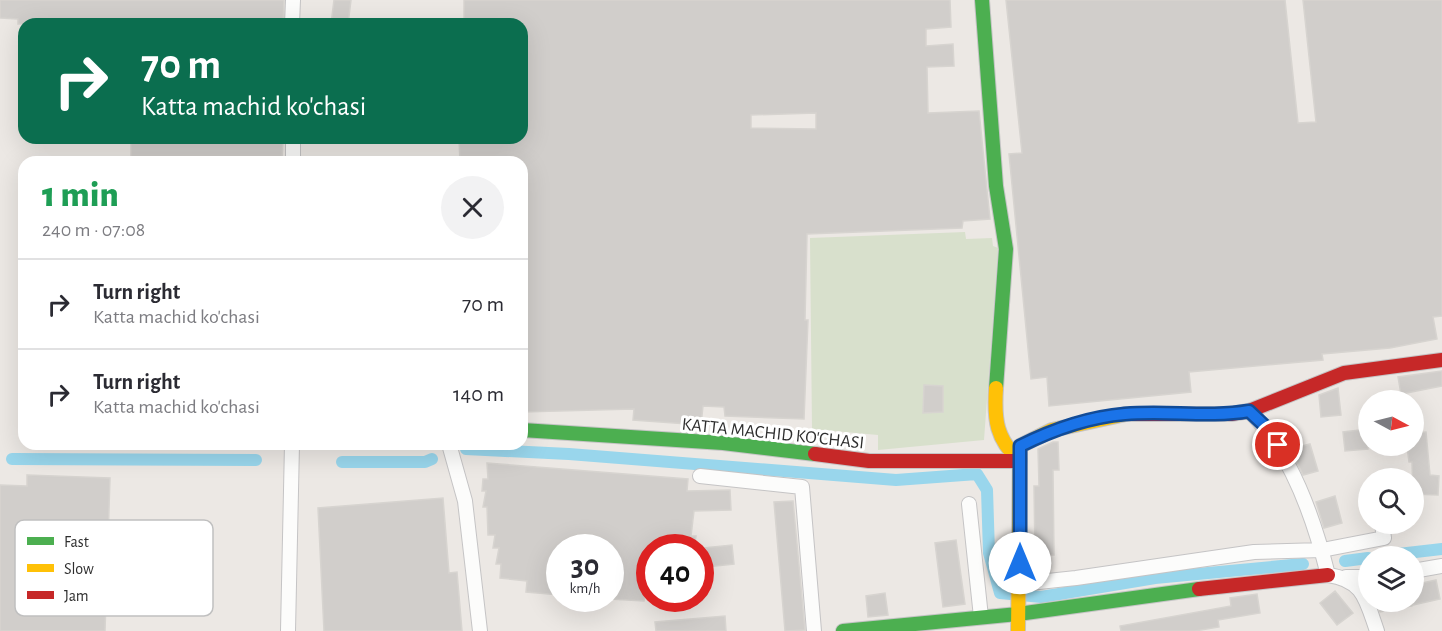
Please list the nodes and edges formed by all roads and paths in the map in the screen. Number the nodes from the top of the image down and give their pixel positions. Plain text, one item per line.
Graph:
1 (293, 0) edge
2 (982, 0) edge
3 (292, 18) edge
4 (1442, 360) edge
5 (1249, 411) junction
6 (528, 430) edge
7 (291, 450) edge
8 (450, 450) edge
9 (1020, 461) junction
10 (700, 476) dead end
11 (969, 504) dead end
12 (1383, 534) edge
13 (1322, 550) junction
14 (1442, 566) edge
15 (1424, 569) edge
16 (1328, 574) junction
17 (1346, 577) junction
18 (1358, 577) edge
19 (1020, 584) junction
20 (1018, 614) junction
21 (981, 617) junction
22 (288, 631) edge
23 (480, 631) edge
24 (814, 631) edge
25 (843, 631) edge
26 (1018, 631) edge
27 (1377, 631) edge

1 - 3 street
2 - 9 street
4 - 5 street
5 - 9 street
5 - 13 street
6 - 9 street, KATTA MACHID KO'CHASI
7 - 22 street
8 - 23 street
9 - 19 street
10 - 24 street
11 - 21 street
12 - 13 street
13 - 16 street
13 - 19 street
14 - 15 street
16 - 17 street
16 - 20 street
17 - 18 street
17 - 27 street
19 - 20 street
20 - 21 street
20 - 26 street
21 - 25 street

